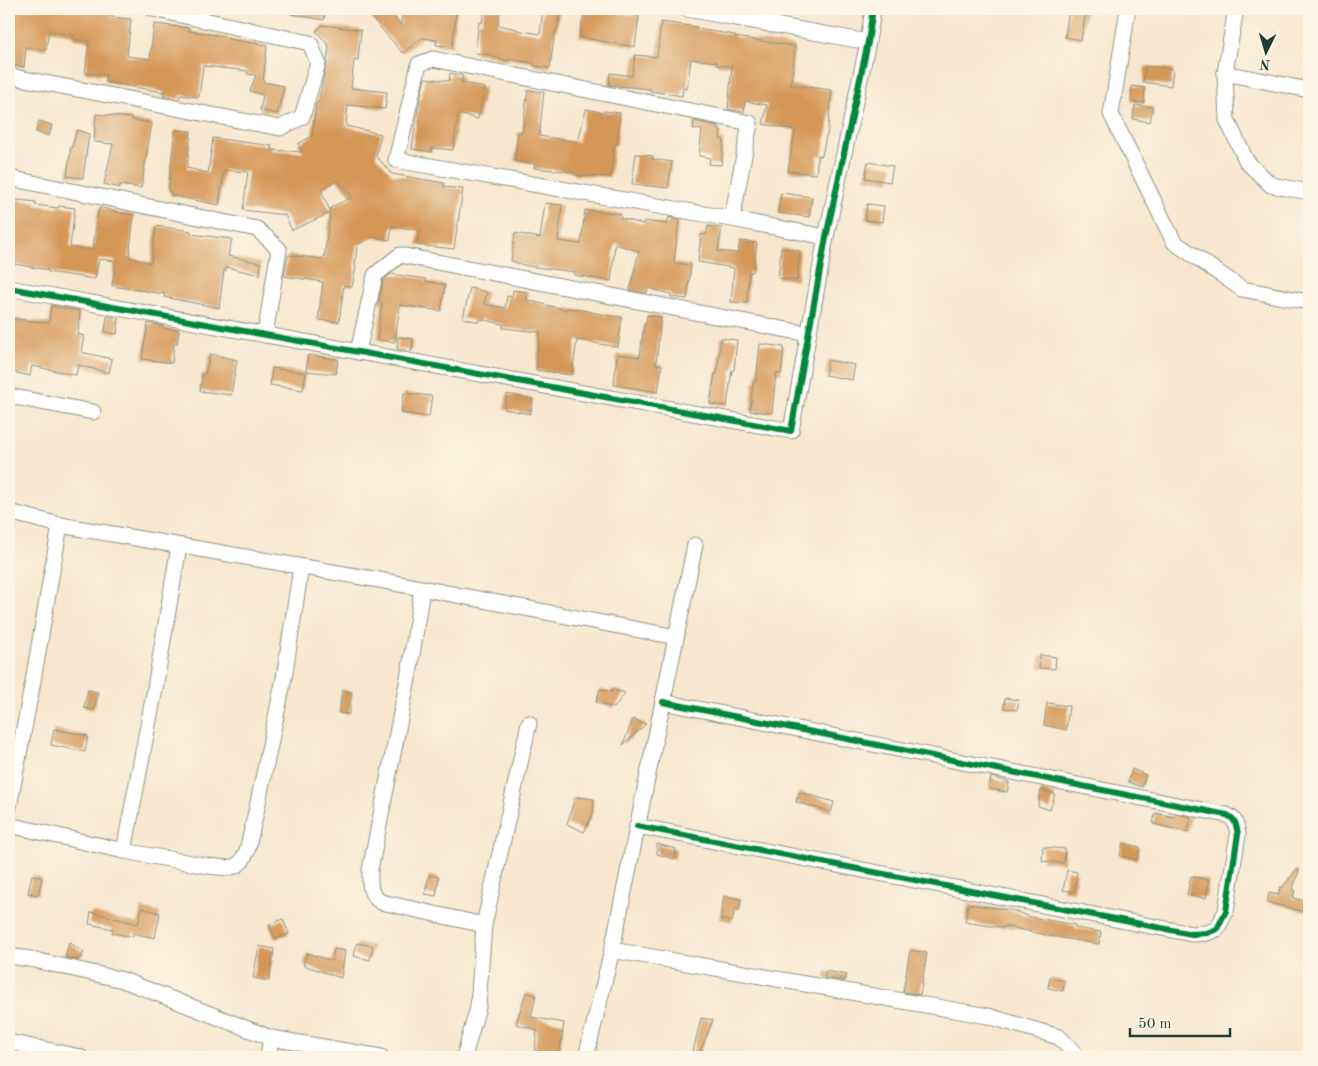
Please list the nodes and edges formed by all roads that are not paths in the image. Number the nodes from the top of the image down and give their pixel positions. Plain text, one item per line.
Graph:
1 (153, 9) edge
2 (687, 9) edge
3 (772, 9) edge
4 (873, 9) edge
5 (1128, 9) edge
6 (1236, 9) edge
7 (770, 25) junction
8 (868, 42) junction
9 (1225, 72) junction
10 (9, 76) edge
11 (1309, 90) edge
12 (9, 178) edge
13 (1309, 192) edge
14 (732, 219) junction
15 (826, 237) junction
16 (9, 288) edge
17 (1309, 302) edge
18 (808, 334) junction
19 (265, 335) junction
20 (358, 352) junction
21 (9, 396) edge
22 (93, 412) dead end
23 (9, 512) edge
24 (60, 525) junction
25 (695, 545) dead end
26 (179, 546) junction
27 (301, 567) junction
28 (422, 589) junction
29 (676, 637) junction
30 (663, 702) junction
31 (529, 723) dead end
32 (9, 808) edge
33 (9, 825) edge
34 (637, 826) junction
35 (124, 851) junction
36 (484, 925) junction
37 (612, 950) junction
38 (9, 956) edge
39 (271, 1038) junction
40 (9, 1042) edge
41 (80, 1057) edge
42 (268, 1057) edge
43 (381, 1057) edge
44 (464, 1057) edge
45 (586, 1057) edge
46 (1078, 1057) edge

1 - 10 street
2 - 7 street
3 - 7 street
4 - 8 street
5 - 17 street
6 - 9 street
7 - 8 street
8 - 15 street
9 - 11 street
9 - 13 street
12 - 19 street
14 - 14 street
14 - 15 street
15 - 18 street
16 - 19 street
18 - 20 street
18 - 20 street
19 - 20 street
21 - 22 street
23 - 24 street
24 - 26 street
24 - 32 street
25 - 29 street
26 - 27 street
26 - 35 street
27 - 28 street
27 - 35 street
28 - 29 street
28 - 36 street
29 - 30 street
30 - 34 street
30 - 34 street
31 - 36 street
33 - 35 street
34 - 37 street
36 - 44 street
37 - 45 street
37 - 46 street
38 - 39 street
39 - 42 street
39 - 43 street
40 - 41 street

